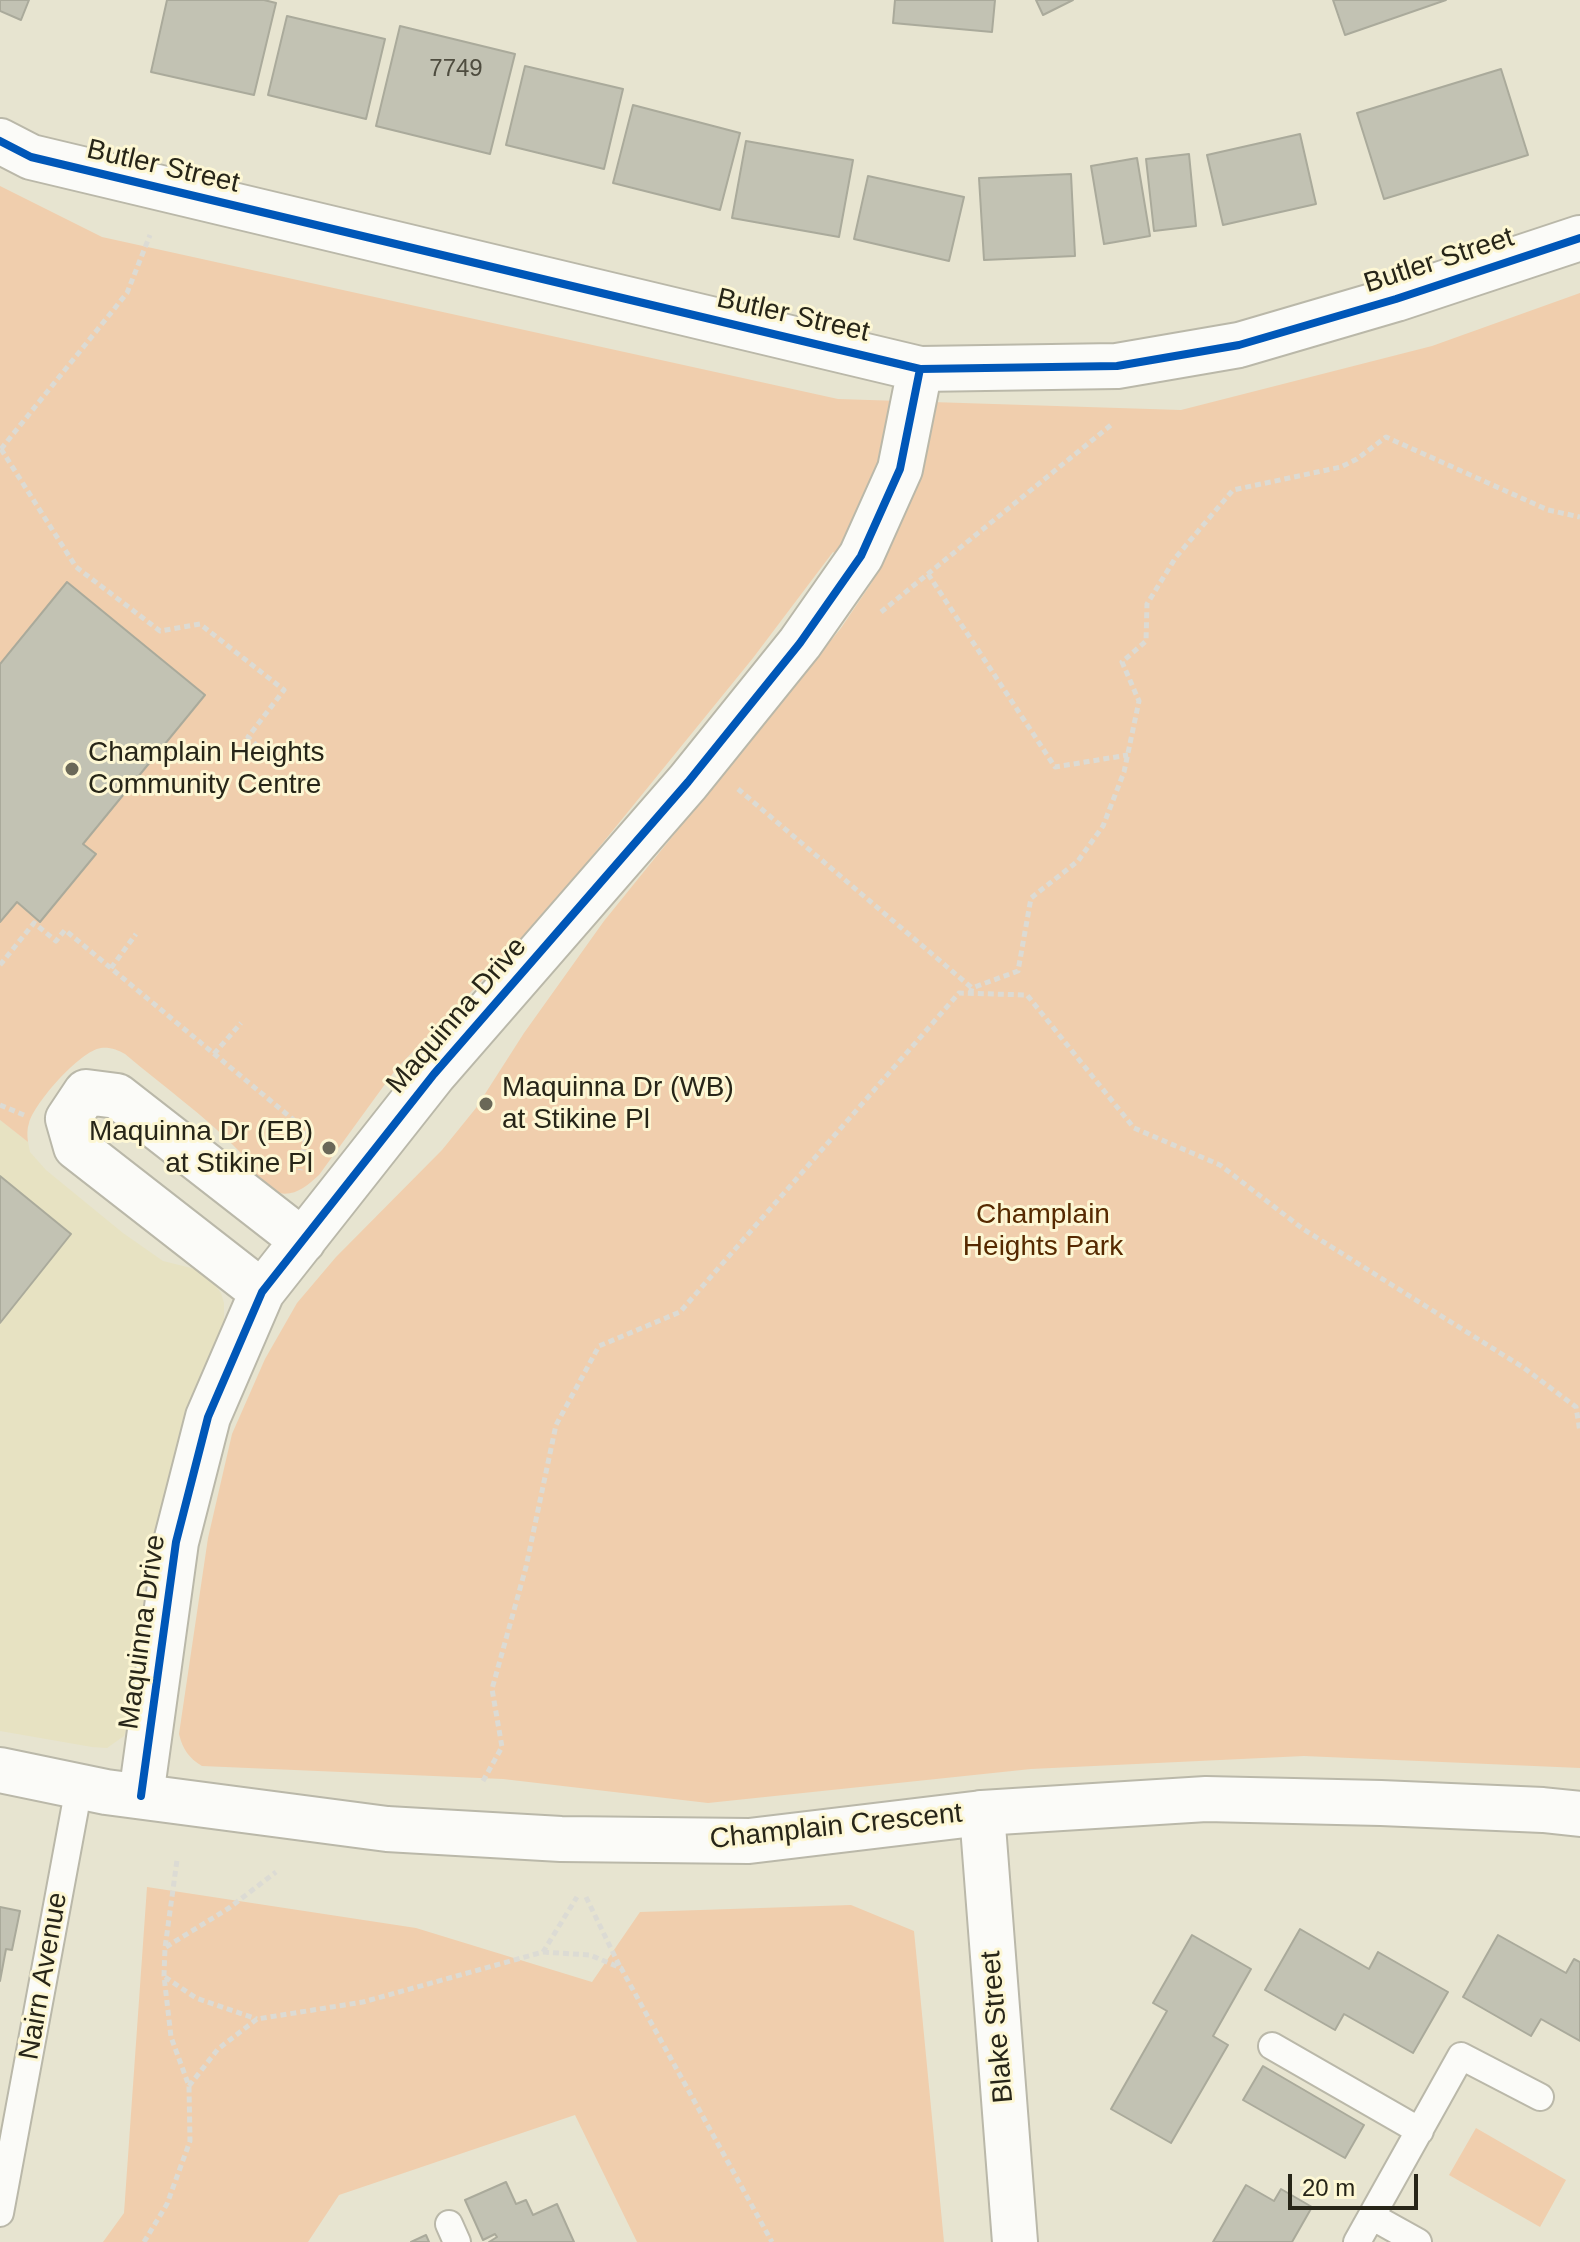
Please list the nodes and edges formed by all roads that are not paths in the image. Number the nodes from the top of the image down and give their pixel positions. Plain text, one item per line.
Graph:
1 (0, 141) edge
2 (1580, 238) edge
3 (920, 369) junction
4 (303, 1241) junction
5 (262, 1292) junction
6 (0, 1770) edge
7 (79, 1787) junction
8 (141, 1796) junction
9 (982, 1813) junction
10 (1580, 1814) edge
11 (1272, 2046) dead end
12 (1540, 2097) dead end
13 (1420, 2131) junction
14 (0, 2213) edge
15 (1373, 2217) junction
16 (1015, 2242) edge
17 (1357, 2242) edge
18 (1418, 2242) edge

1 - 3 street, Butler Street
2 - 3 street, Butler Street
3 - 4 street, Maquinna Drive
4 - 5 street, Maquinna Drive
4 - 5 street
5 - 8 street, Maquinna Drive
6 - 7 street, Champlain Crescent
7 - 8 street, Champlain Crescent
7 - 14 lane, Nairn Avenue
8 - 9 street, Champlain Crescent
9 - 10 street, Champlain Crescent
9 - 16 street, Blake Street
11 - 13 lane
12 - 13 lane
13 - 15 lane
15 - 17 lane
15 - 18 lane

